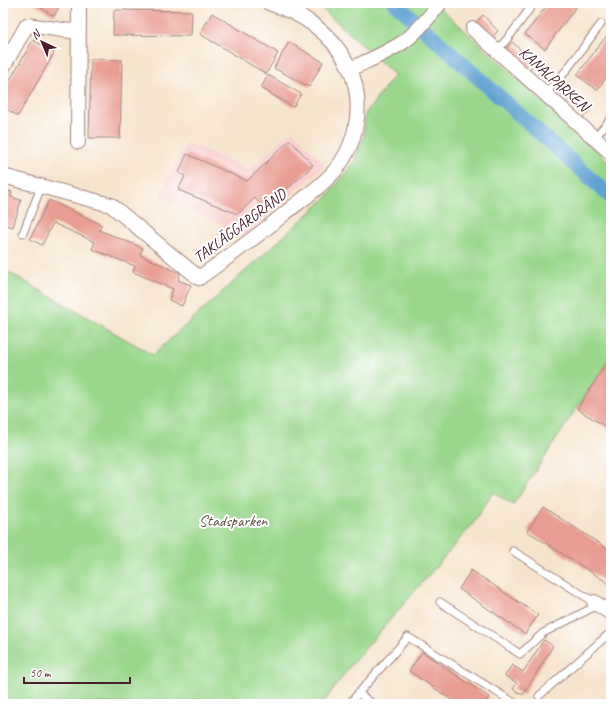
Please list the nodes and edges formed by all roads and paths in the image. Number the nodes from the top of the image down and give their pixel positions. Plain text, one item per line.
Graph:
1 (79, 3) edge
2 (269, 3) edge
3 (534, 3) edge
4 (439, 5) edge
5 (601, 24) dead end
6 (473, 29) dead end
7 (78, 32) junction
8 (497, 51) junction
9 (3, 67) edge
10 (350, 69) junction
11 (546, 94) junction
12 (611, 120) edge
13 (594, 138) junction
14 (78, 142) dead end
15 (611, 153) edge
16 (3, 176) edge
17 (41, 187) junction
18 (23, 233) dead end
19 (513, 551) dead end
20 (440, 602) dead end
21 (596, 604) junction
22 (611, 612) edge
23 (611, 632) edge
24 (358, 693) junction
25 (540, 696) dead end
26 (349, 704) edge
27 (373, 704) edge
28 (516, 704) edge

1 - 7 street
2 - 10 street
3 - 8 lane
4 - 10 street
5 - 11 lane
6 - 8 street, KANALPARKEN
7 - 9 street
7 - 14 street
8 - 11 street, KANALPARKEN
10 - 17 street, TAKLÄGGARGRÄND
11 - 13 street, KANALPARKEN
12 - 13 lane
13 - 15 street, KANALPARKEN
16 - 17 street, TAKLÄGGARGRÄND
17 - 18 lane
19 - 21 lane
20 - 21 lane
21 - 22 street
23 - 25 lane
24 - 26 lane
24 - 27 lane
24 - 28 lane

